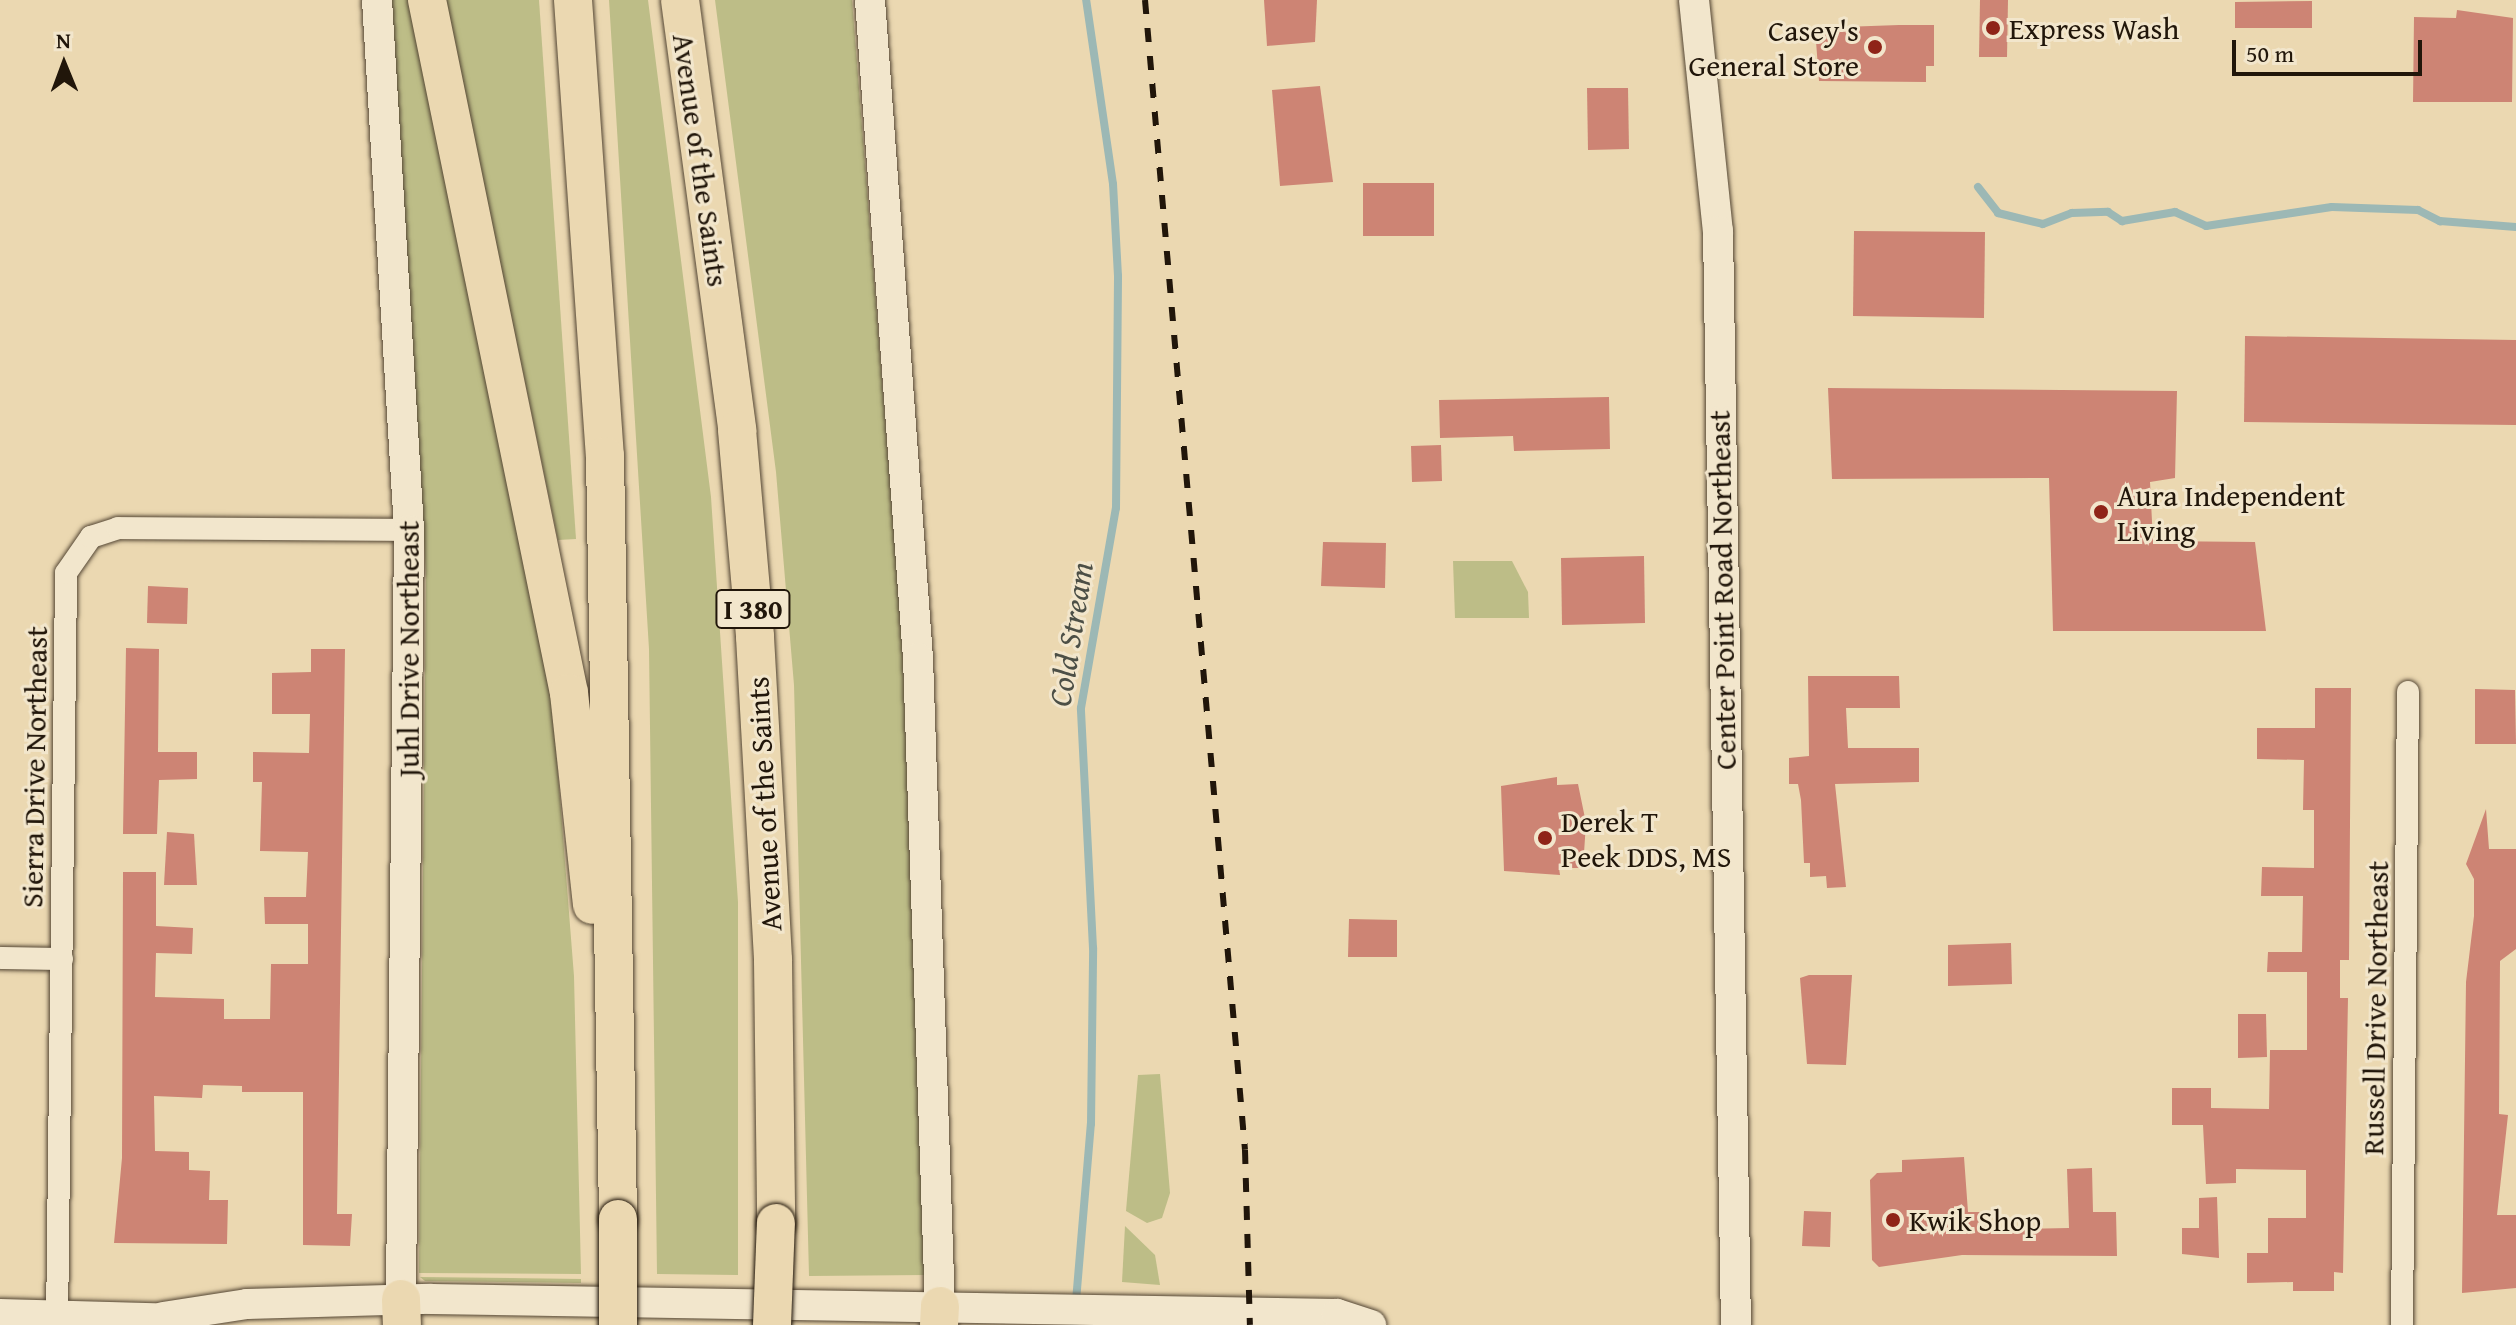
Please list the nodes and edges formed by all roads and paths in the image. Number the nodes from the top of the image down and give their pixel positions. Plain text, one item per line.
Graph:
1 (377, 0) edge
2 (427, 0) edge
3 (573, 0) edge
4 (680, 0) edge
5 (870, 0) edge
6 (1694, 0) edge
7 (409, 530) junction
8 (2408, 692) dead end
9 (0, 958) edge
10 (62, 959) junction
11 (614, 1109) junction
12 (402, 1312) edge
13 (0, 1314) edge
14 (940, 1316) edge
15 (163, 1317) junction
16 (57, 1320) edge
17 (223, 1325) edge
18 (618, 1325) edge
19 (772, 1325) edge
20 (1371, 1325) edge
21 (1736, 1325) edge
22 (2402, 1325) edge

1 - 7 street, Juhl Drive Northeast
2 - 11 highway
3 - 11 highway
4 - 19 highway, Avenue of the Saints / I 380, bridge
5 - 14 street
6 - 21 street, Center Point Road Northeast
7 - 10 street, Sierra Drive Northeast
7 - 12 street, Juhl Drive Northeast
8 - 22 street, Russell Drive Northeast
9 - 10 street
10 - 16 street, Sierra Drive Northeast
11 - 18 highway, bridge
12 - 14 street
12 - 15 street
13 - 16 street
14 - 20 street
15 - 16 street
15 - 17 street

